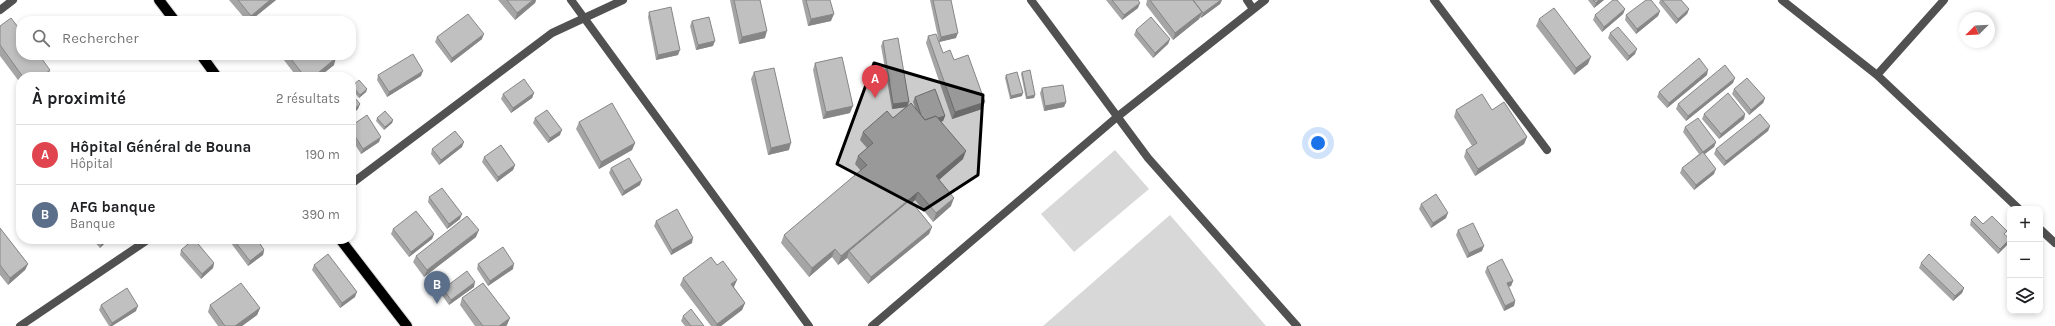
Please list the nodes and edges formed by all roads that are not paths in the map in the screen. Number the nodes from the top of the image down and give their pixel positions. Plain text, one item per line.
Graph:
1 (13, 0) edge
2 (159, 0) edge
3 (571, 0) edge
4 (623, 0) edge
5 (1031, 0) edge
6 (1247, 0) edge
7 (1264, 0) edge
8 (1434, 0) edge
9 (1782, 0) edge
10 (1944, 0) edge
11 (1253, 9) junction
12 (0, 10) edge
13 (171, 16) edge
14 (585, 18) junction
15 (205, 60) edge
16 (213, 72) edge
17 (1877, 75) junction
18 (1117, 117) junction
19 (1547, 150) dead end
20 (356, 180) edge
21 (2016, 206) edge
22 (2043, 232) edge
23 (2055, 243) edge
24 (142, 244) edge
25 (344, 244) edge
26 (20, 326) edge
27 (407, 326) edge
28 (809, 326) edge
29 (872, 326) edge
30 (1297, 326) edge

1 - 12 street
2 - 13 main road
3 - 14 street
4 - 14 street
5 - 18 street
6 - 11 street
7 - 11 street
8 - 19 street
9 - 17 street
10 - 17 street
11 - 18 street
14 - 20 street
14 - 28 street
15 - 16 main road
17 - 21 street
18 - 29 street
18 - 30 street
22 - 23 street
24 - 26 street
25 - 27 main road

